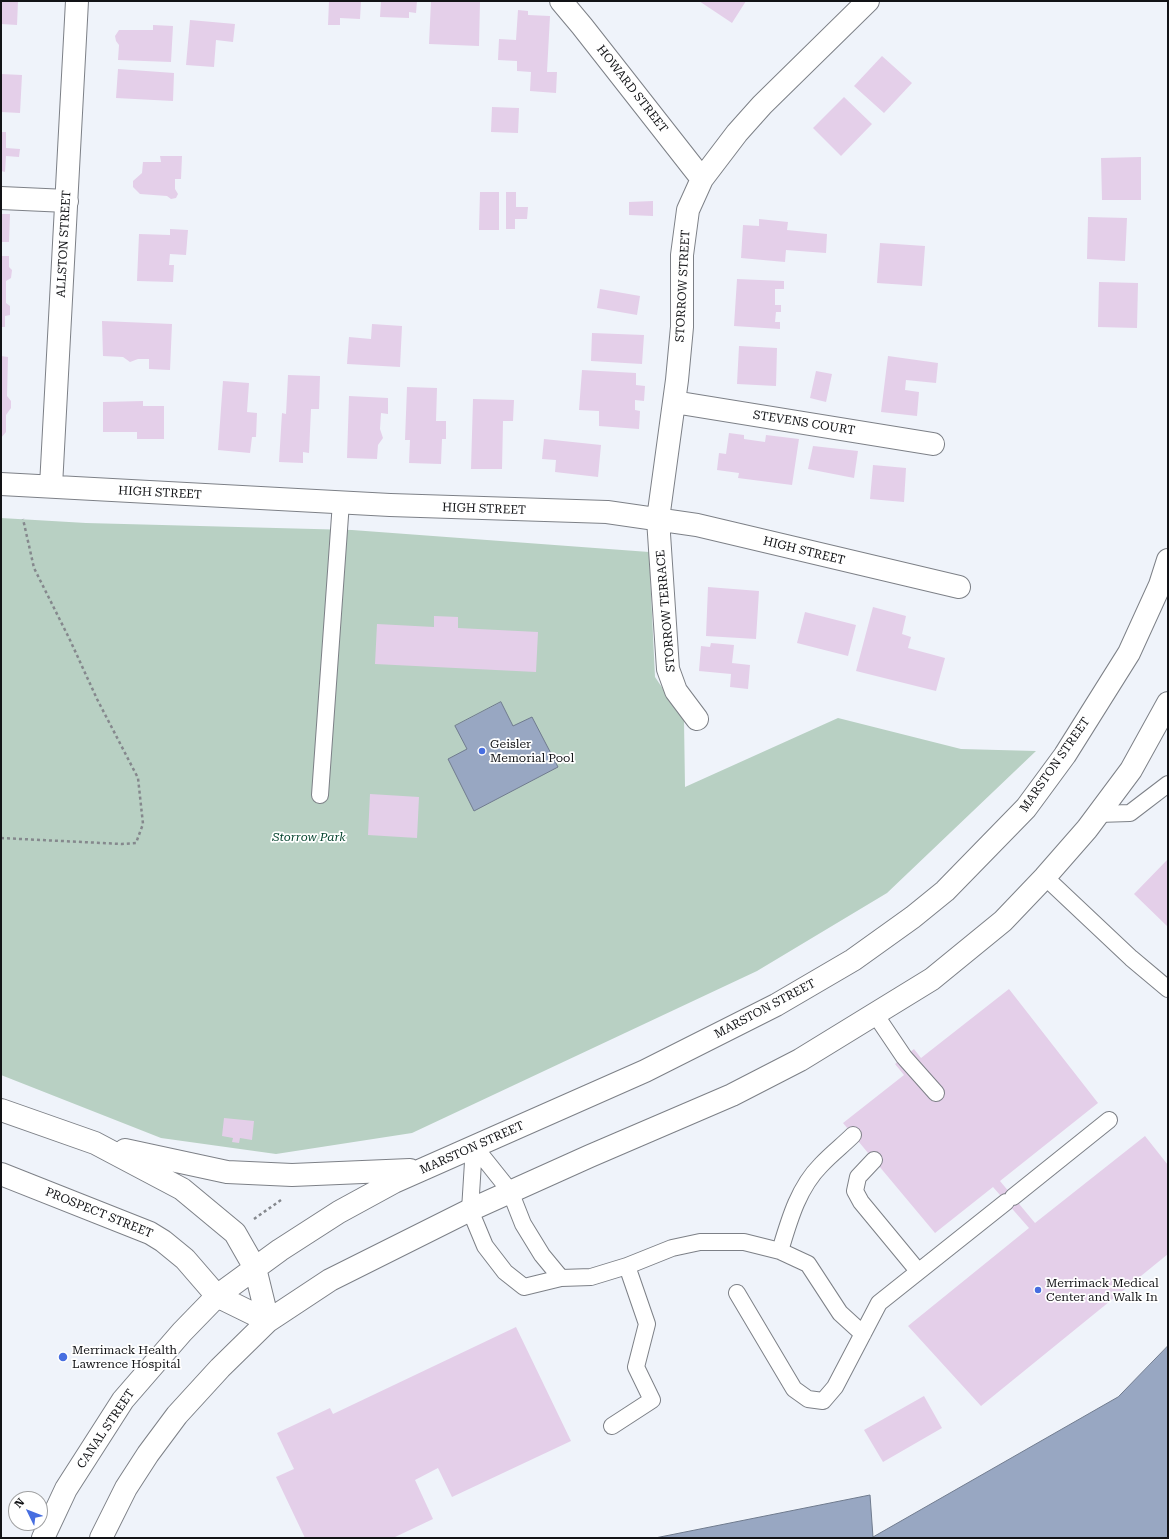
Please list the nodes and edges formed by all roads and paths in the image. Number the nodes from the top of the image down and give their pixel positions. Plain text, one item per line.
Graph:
1 (77, 1) edge
2 (561, 1) edge
3 (868, 1) edge
4 (702, 179) junction
5 (1, 198) edge
6 (67, 201) junction
7 (674, 402) junction
8 (934, 444) dead end
9 (1, 484) edge
10 (51, 486) junction
11 (342, 502) junction
12 (23, 519) dead end
13 (658, 519) junction
14 (1166, 572) edge
15 (959, 587) dead end
16 (1168, 703) edge
17 (697, 719) dead end
18 (1168, 784) edge
19 (320, 795) dead end
20 (1098, 814) junction
21 (1, 838) edge
22 (1045, 877) junction
23 (1168, 989) edge
24 (875, 1014) junction
25 (936, 1093) dead end
26 (1, 1110) edge
27 (1109, 1120) dead end
28 (854, 1135) dead end
29 (95, 1143) junction
30 (474, 1146) junction
31 (874, 1160) dead end
32 (423, 1169) junction
33 (1, 1174) edge
34 (510, 1191) junction
35 (282, 1200) dead end
36 (470, 1210) junction
37 (249, 1223) dead end
38 (780, 1251) junction
39 (627, 1266) junction
40 (255, 1268) junction
41 (918, 1271) junction
42 (561, 1278) junction
43 (737, 1293) dead end
44 (217, 1296) junction
45 (268, 1321) junction
46 (863, 1334) junction
47 (612, 1426) dead end
48 (42, 1538) edge
49 (101, 1538) edge

1 - 6 main road, ALLSTON STREET
2 - 4 main road, HOWARD STREET
3 - 4 main road, STORROW STREET
4 - 7 main road, STORROW STREET
5 - 6 main road
6 - 10 main road, ALLSTON STREET
7 - 8 main road, STEVENS COURT
7 - 13 main road, STORROW STREET
9 - 10 main road, HIGH STREET
10 - 11 main road, HIGH STREET
11 - 13 main road, HIGH STREET
11 - 19 lane
12 - 21 path
13 - 15 main road, HIGH STREET
13 - 17 main road, STORROW TERRACE
14 - 30 main road, MARSTON STREET
16 - 20 main road
18 - 20 lane
20 - 22 main road
22 - 23 lane
22 - 24 main road
24 - 25 lane
24 - 34 main road
26 - 29 main road
27 - 41 lane
28 - 38 lane
29 - 32 main road
29 - 40 main road
30 - 32 main road, MARSTON STREET
30 - 34 lane
30 - 36 lane
31 - 41 lane
32 - 40 main road, MARSTON STREET
33 - 44 main road, PROSPECT STREET
34 - 36 main road
34 - 42 lane
35 - 37 path
36 - 42 lane
36 - 45 main road
38 - 39 lane
38 - 46 lane
39 - 42 lane
39 - 47 lane
40 - 44 main road, MARSTON STREET
40 - 45 main road
41 - 46 lane
43 - 46 lane
44 - 45 main road, PROSPECT STREET
44 - 48 main road, CANAL STREET
45 - 49 main road

